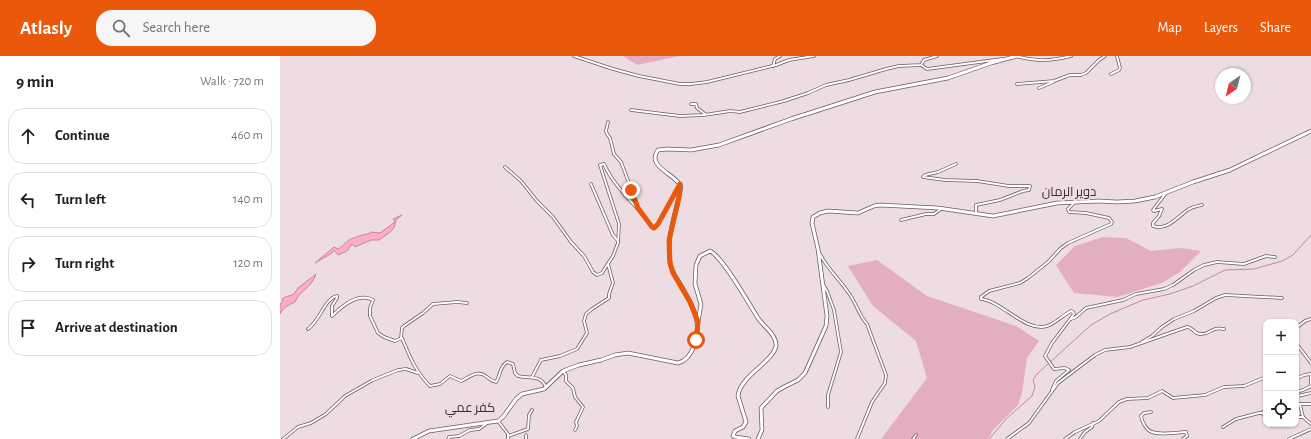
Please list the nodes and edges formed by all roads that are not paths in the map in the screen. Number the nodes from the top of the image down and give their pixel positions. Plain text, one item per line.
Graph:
1 (574, 56) edge
2 (780, 56) edge
3 (814, 56) edge
4 (937, 56) edge
5 (1016, 56) edge
6 (1071, 56) edge
7 (1105, 56) edge
8 (1117, 56) edge
9 (1005, 59) junction
10 (921, 65) junction
11 (773, 66) junction
12 (1111, 74) dead end
13 (1054, 81) junction
14 (1017, 84) dead end
15 (1039, 88) dead end
16 (691, 104) dead end
17 (631, 110) dead end
18 (706, 115) junction
19 (608, 122) dead end
20 (1311, 131) edge
21 (956, 164) dead end
22 (505, 167) dead end
23 (591, 184) dead end
24 (680, 184) junction
25 (1167, 192) junction
26 (1077, 201) junction
27 (1202, 205) dead end
28 (638, 208) junction
29 (941, 209) junction
30 (976, 214) junction
31 (901, 220) dead end
32 (618, 241) junction
33 (818, 249) junction
34 (1275, 257) dead end
35 (608, 264) junction
36 (824, 286) junction
37 (1282, 298) dead end
38 (467, 304) dead end
39 (1070, 319) junction
40 (1311, 319) edge
41 (698, 322) junction
42 (1299, 326) edge
43 (308, 328) dead end
44 (1224, 329) dead end
45 (401, 338) junction
46 (1139, 344) junction
47 (1299, 347) edge
48 (1311, 363) edge
49 (563, 371) junction
50 (419, 373) junction
51 (1311, 374) edge
52 (532, 377) junction
53 (1263, 378) edge
54 (1299, 378) edge
55 (1311, 385) edge
56 (546, 387) junction
57 (1052, 390) junction
58 (1299, 391) edge
59 (1311, 393) edge
60 (1299, 396) edge
61 (1311, 404) edge
62 (1300, 405) joint
63 (828, 407) dead end
64 (532, 410) dead end
65 (1151, 412) dead end
66 (1262, 413) edge
67 (1299, 417) edge
68 (1303, 417) junction
69 (498, 421) junction
70 (1093, 423) junction
71 (486, 424) junction
72 (1311, 424) edge
73 (1223, 427) dead end
74 (1311, 429) edge
75 (575, 430) dead end
76 (526, 435) dead end
77 (916, 435) dead end
78 (508, 436) junction
79 (1294, 438) edge
80 (283, 439) edge
81 (413, 439) edge
82 (448, 439) edge
83 (508, 439) edge
84 (526, 439) edge
85 (749, 439) edge
86 (758, 439) edge
87 (857, 439) edge
88 (913, 439) edge
89 (1007, 439) edge
90 (1065, 439) edge
91 (1080, 439) edge
92 (1183, 439) edge
93 (1289, 439) edge

1 - 11 street
2 - 11 street
3 - 11 street
4 - 10 street
5 - 6 street
5 - 9 street
7 - 13 street
8 - 12 street
9 - 10 street
9 - 24 street
10 - 18 street
13 - 14 street
13 - 15 street
16 - 18 street
17 - 18 street
19 - 28 street
20 - 25 street
21 - 30 street
22 - 35 street
23 - 32 street
24 - 28 street
24 - 41 street
25 - 26 street
25 - 27 street
26 - 30 street
26 - 39 street
28 - 32 street
29 - 30 street
29 - 31 street
29 - 33 street
32 - 35 street
33 - 36 street
33 - 87 street
34 - 39 street
35 - 52 street
36 - 63 street
36 - 86 street
37 - 46 street
38 - 45 street
39 - 57 street
40 - 42 street
41 - 49 street
41 - 85 street
43 - 45 street
44 - 46 street
45 - 50 street
46 - 57 street
47 - 48 street
49 - 56 street
49 - 75 street
50 - 52 street
50 - 80 street
51 - 54 street
51 - 55 street
52 - 56 street
53 - 70 street
55 - 58 street
56 - 69 street
57 - 89 street
59 - 60 street
61 - 62 street
62 - 68 street
64 - 78 street
65 - 92 street
66 - 73 street
67 - 68 street
68 - 72 street
69 - 71 street
69 - 78 street
70 - 90 street
70 - 91 street
71 - 81 street
71 - 82 street
74 - 79 street
76 - 84 street
77 - 88 street
78 - 83 street
79 - 93 street

